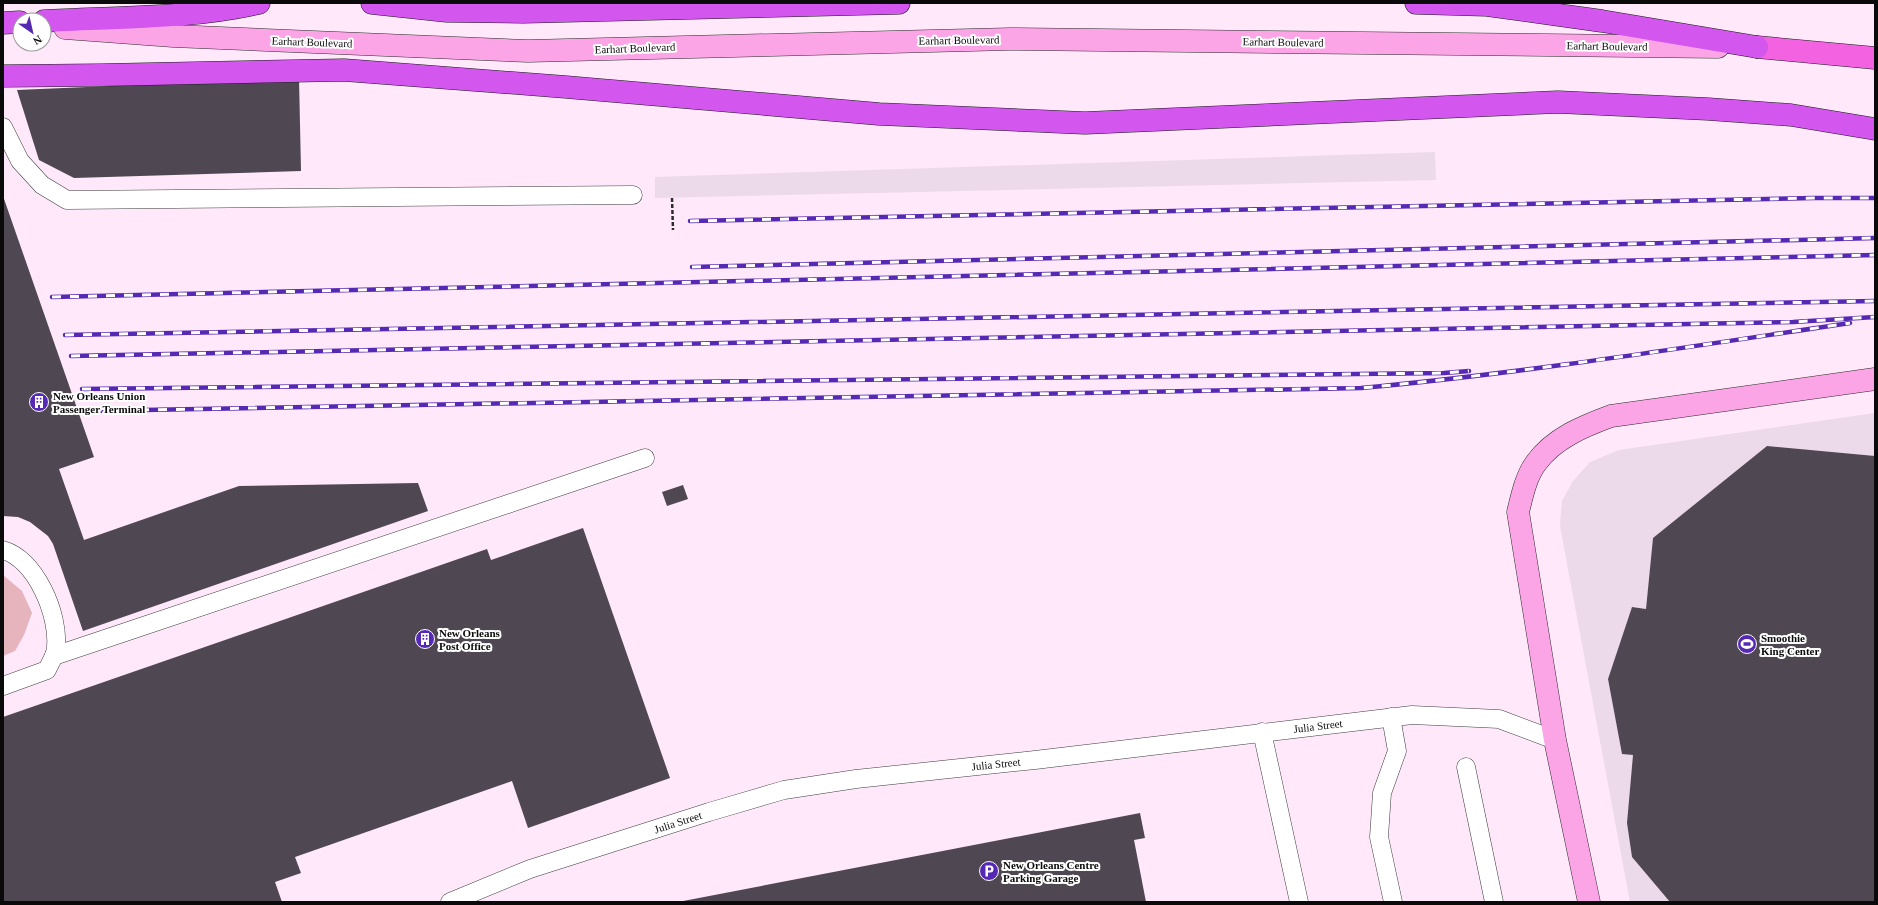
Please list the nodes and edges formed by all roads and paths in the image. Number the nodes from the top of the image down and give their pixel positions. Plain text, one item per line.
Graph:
1 (154, 3) edge
2 (259, 3) edge
3 (372, 3) edge
4 (899, 3) edge
5 (1416, 3) edge
6 (187, 14) junction
7 (52, 21) edge
8 (52, 27) edge
9 (1757, 47) junction
10 (1875, 58) edge
11 (3, 76) edge
12 (3, 127) edge
13 (1875, 129) edge
14 (633, 195) dead end
15 (672, 198) dead end
16 (673, 230) dead end
17 (1875, 379) edge
18 (645, 458) dead end
19 (3, 550) edge
20 (54, 656) junction
21 (3, 686) edge
22 (1391, 717) junction
23 (1262, 732) junction
24 (1556, 740) junction
25 (1466, 767) dead end
26 (450, 902) edge
27 (1299, 902) edge
28 (1393, 902) edge
29 (1494, 902) edge
30 (1589, 902) edge

1 - 6 highway
2 - 6 highway
3 - 4 highway
5 - 9 highway
6 - 7 highway
8 - 9 main road, Earhart Boulevard
9 - 10 main road, Earhart Boulevard
11 - 13 highway
12 - 14 lane
15 - 16 path
17 - 24 main road
18 - 20 lane
19 - 20 lane
20 - 21 lane
22 - 23 lane, Julia Street
22 - 24 lane, Julia Street
22 - 28 lane
23 - 26 lane, Julia Street
23 - 27 lane
24 - 30 main road
25 - 29 lane

